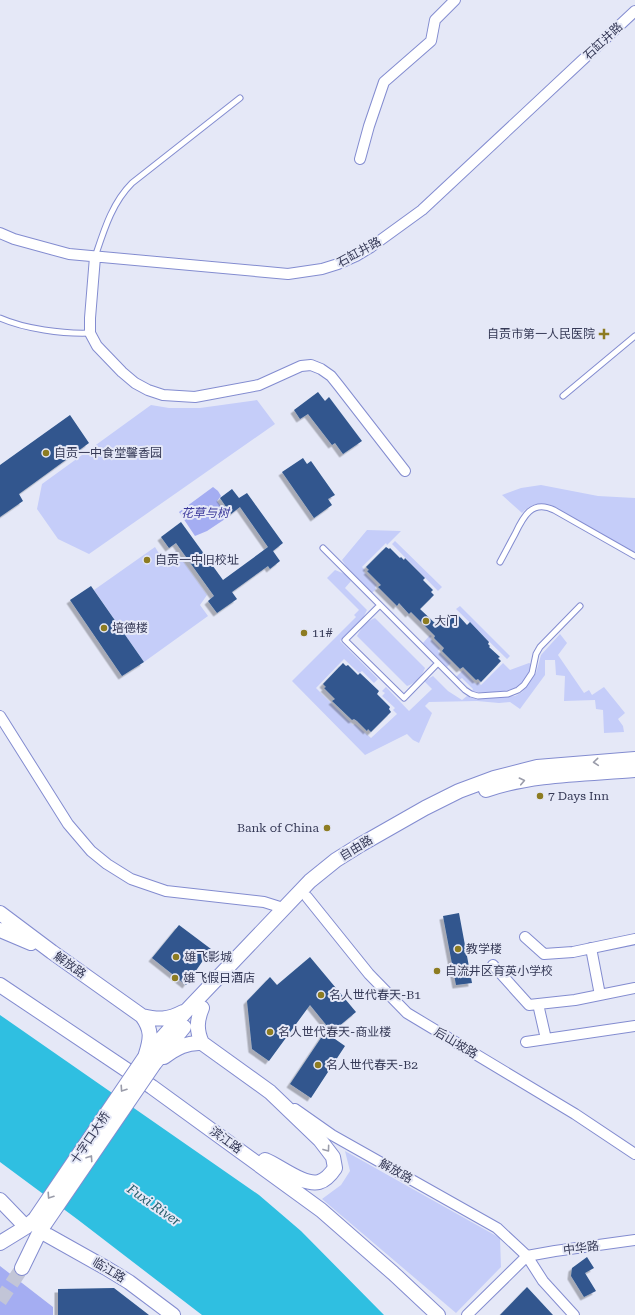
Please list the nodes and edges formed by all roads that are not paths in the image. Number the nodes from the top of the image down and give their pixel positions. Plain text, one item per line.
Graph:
1 (455, 0) edge
2 (635, 11) edge
3 (240, 98) dead end
4 (360, 159) dead end
5 (0, 233) edge
6 (95, 257) junction
7 (0, 318) edge
8 (90, 333) junction
9 (635, 336) edge
10 (563, 396) dead end
11 (405, 471) dead end
12 (323, 548) dead end
13 (635, 556) edge
14 (500, 562) dead end
15 (380, 605) junction
16 (580, 606) dead end
17 (438, 663) junction
18 (0, 716) edge
19 (635, 759) edge
20 (635, 770) edge
21 (307, 897) junction
22 (283, 908) junction
23 (0, 913) edge
24 (0, 930) edge
25 (525, 937) dead end
26 (635, 939) edge
27 (591, 948) junction
28 (52, 952) junction
29 (493, 965) dead end
30 (0, 973) edge
31 (0, 985) edge
32 (635, 988) edge
33 (600, 995) junction
34 (538, 1004) junction
35 (33, 1007) junction
36 (195, 1008) junction
37 (142, 1016) junction
38 (635, 1026) edge
39 (546, 1039) junction
40 (526, 1042) dead end
41 (202, 1043) junction
42 (149, 1060) junction
43 (270, 1092) junction
44 (242, 1151) junction
45 (635, 1154) edge
46 (0, 1200) edge
47 (36, 1226) junction
48 (635, 1240) edge
49 (0, 1242) edge
50 (527, 1256) junction
51 (22, 1268) tunnel mouth
52 (173, 1315) edge
53 (438, 1315) edge
54 (467, 1315) edge
55 (574, 1315) edge

1 - 4 street
2 - 6 street, 石缸井路
3 - 6 lane
5 - 6 street, 石缸井路
6 - 8 street
7 - 8 lane
8 - 11 street
9 - 10 lane
12 - 15 lane
13 - 14 lane
15 - 17 lane
15 - 17 lane
16 - 17 lane
18 - 22 street
19 -> 22 main road, 自由路
21 -> 20 main road, 自由路
21 - 36 main road, 自由路
21 - 45 street, 后山坡路
22 - 36 main road, 自由路
23 - 28 main road, 解放路
24 - 28 main road
25 - 27 street
26 - 27 street
27 - 33 street
28 - 37 main road, 解放路
29 - 34 street
30 - 35 main road
31 - 35 main road, 滨江路
32 - 33 street
33 - 34 street
34 - 39 street
35 - 44 main road, 滨江路
36 - 37 main road
36 - 41 main road
36 - 42 main road, 自由路
37 - 42 main road
38 - 39 street
39 - 40 street
41 - 42 main road
41 - 43 main road, 解放路
42 - 47 main road, 十字口大桥, bridge
43 -> 44 main road
43 - 50 street, 解放路
44 - 53 main road, 滨江路
46 - 47 main road, 临江路
47 - 49 main road
47 - 51 main road, 十字口大桥
47 - 52 main road, 临江路
48 - 50 street, 中华路
50 - 54 street
50 - 55 street, 解放路

